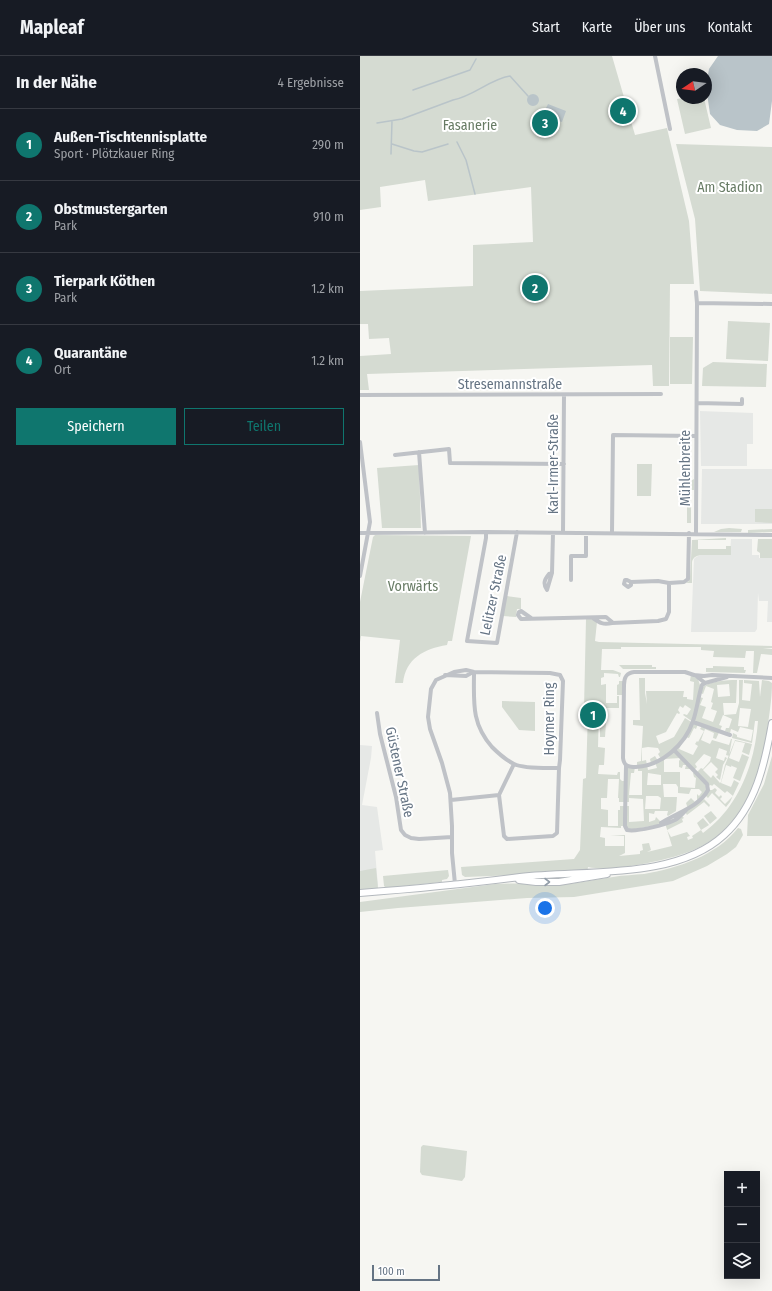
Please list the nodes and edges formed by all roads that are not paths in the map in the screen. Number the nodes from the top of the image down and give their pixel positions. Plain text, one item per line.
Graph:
1 (655, 56) edge
2 (670, 129) dead end
3 (696, 292) dead end
4 (697, 304) junction
5 (772, 304) edge
6 (661, 394) dead end
7 (360, 395) edge
8 (564, 395) junction
9 (742, 399) dead end
10 (697, 403) junction
11 (696, 436) junction
12 (360, 442) edge
13 (419, 452) junction
14 (395, 455) dead end
15 (564, 464) junction
16 (369, 532) junction
17 (486, 532) junction
18 (517, 532) junction
19 (360, 533) edge
20 (425, 533) junction
21 (553, 533) junction
22 (563, 533) junction
23 (612, 533) junction
24 (689, 533) junction
25 (586, 534) junction
26 (696, 534) junction
27 (772, 535) edge
28 (552, 573) dead end
29 (360, 576) edge
30 (571, 580) dead end
31 (631, 582) dead end
32 (669, 583) junction
33 (531, 618) dead end
34 (474, 672) junction
35 (694, 675) junction
36 (704, 676) junction
37 (727, 677) junction
38 (772, 678) edge
39 (703, 682) junction
40 (701, 689) junction
41 (377, 714) dead end
42 (693, 722) junction
43 (772, 723) edge
44 (730, 735) dead end
45 (674, 750) junction
46 (514, 764) junction
47 (626, 766) junction
48 (560, 768) junction
49 (499, 795) junction
50 (451, 800) junction
51 (452, 837) junction
52 (454, 884) junction
53 (361, 893) edge

1 - 2 street
3 - 4 street, Mühlenbreite
4 - 5 street
4 - 10 street, Mühlenbreite
6 - 8 street, Stresemannstraße
7 - 8 street, Stresemannstraße
8 - 15 street, Karl-Irmer-Straße
9 - 10 street
10 - 11 street, Mühlenbreite
11 - 23 street
11 - 26 street, Mühlenbreite
12 - 16 street
13 - 14 street
13 - 15 street
13 - 20 street
15 - 22 street, Karl-Irmer-Straße
16 - 19 street
16 - 20 street
16 - 29 street
17 - 18 street
17 - 18 street, Lelitzer Straße
17 - 20 street
18 - 21 street
21 - 22 street
21 - 28 street
22 - 25 street
23 - 24 street
23 - 25 street
24 - 26 street
24 - 32 street
25 - 30 street
26 - 27 street
31 - 32 street
32 - 33 street
34 - 46 street, Hoymer Ring
34 - 48 street, Hoymer Ring
34 - 50 street
35 - 36 street
35 - 39 street
35 - 40 street
35 - 47 street
36 - 37 street
36 - 39 street
37 - 38 street
37 - 39 street
39 - 40 street
40 - 42 street
41 - 51 street, Güstener Straße
42 - 44 street
42 - 45 street
43 - 52 main road
45 - 47 street
45 - 47 street
46 - 48 street, Hoymer Ring
46 - 49 street
48 - 49 street
49 - 50 street
50 - 51 street
51 - 52 street
52 - 53 main road

